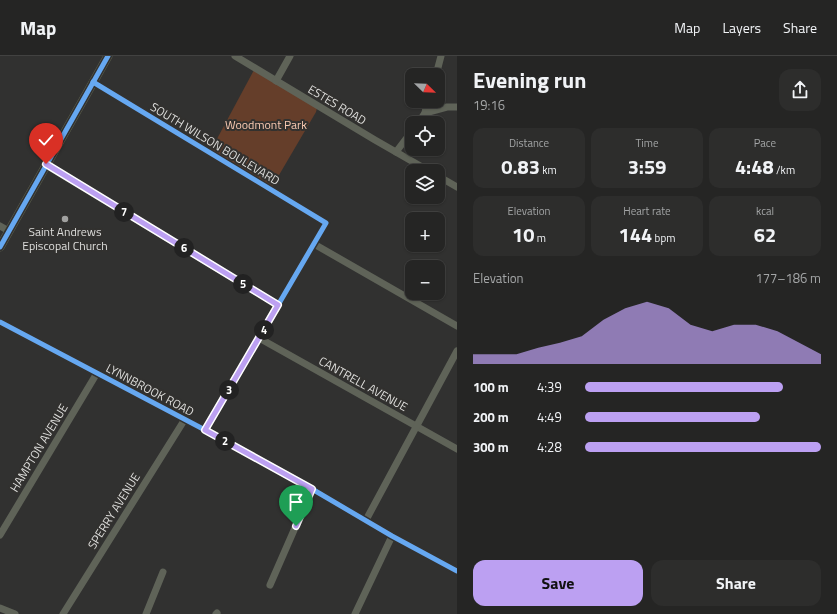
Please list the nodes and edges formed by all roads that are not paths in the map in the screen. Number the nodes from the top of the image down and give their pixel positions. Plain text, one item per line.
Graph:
1 (108, 56) edge
2 (235, 56) edge
3 (290, 56) edge
4 (442, 56) edge
5 (438, 68) edge
6 (276, 81) junction
7 (93, 82) junction
8 (457, 107) edge
9 (426, 108) edge
10 (425, 114) joint
11 (405, 140) edge
12 (396, 152) junction
13 (46, 164) junction
14 (417, 164) edge
15 (445, 180) edge
16 (457, 187) edge
17 (0, 226) edge
18 (9, 231) junction
19 (314, 244) junction
20 (0, 247) edge
21 (278, 305) junction
22 (0, 322) edge
23 (457, 326) edge
24 (259, 338) junction
25 (457, 351) edge
26 (97, 373) junction
27 (185, 419) junction
28 (417, 426) junction
29 (205, 430) junction
30 (457, 449) edge
31 (312, 489) junction
32 (366, 520) junction
33 (0, 535) edge
34 (392, 536) junction
35 (457, 571) edge
36 (163, 572) dead end
37 (270, 585) dead end
38 (0, 608) edge
39 (15, 614) edge
40 (63, 614) edge
41 (146, 614) edge
42 (355, 614) edge

1 - 7 main road
2 - 6 street, ESTES ROAD
3 - 6 street
4 - 5 street
6 - 12 street, ESTES ROAD
7 - 13 main road
7 - 19 street, SOUTH WILSON BOULEVARD
8 - 10 street
9 - 10 street
11 - 12 street
12 - 14 street, ESTES ROAD
13 - 18 main road
13 - 21 street
15 - 16 street
17 - 18 street
18 - 20 main road
19 - 21 street
19 - 23 street
21 - 24 street
22 - 26 street, LYNNBROOK ROAD
24 - 28 street, CANTRELL AVENUE
24 - 29 street
25 - 28 street
26 - 27 street, LYNNBROOK ROAD
26 - 33 street, HAMPTON AVENUE
27 - 29 street, LYNNBROOK ROAD
27 - 40 street, SPERRY AVENUE
28 - 30 street, CANTRELL AVENUE
28 - 32 street
29 - 31 street, LYNNBROOK ROAD
31 - 32 street, LYNNBROOK ROAD
31 - 37 street
32 - 34 street, LYNNBROOK ROAD
34 - 35 street, LYNNBROOK ROAD
34 - 42 street
36 - 41 street
38 - 39 street

